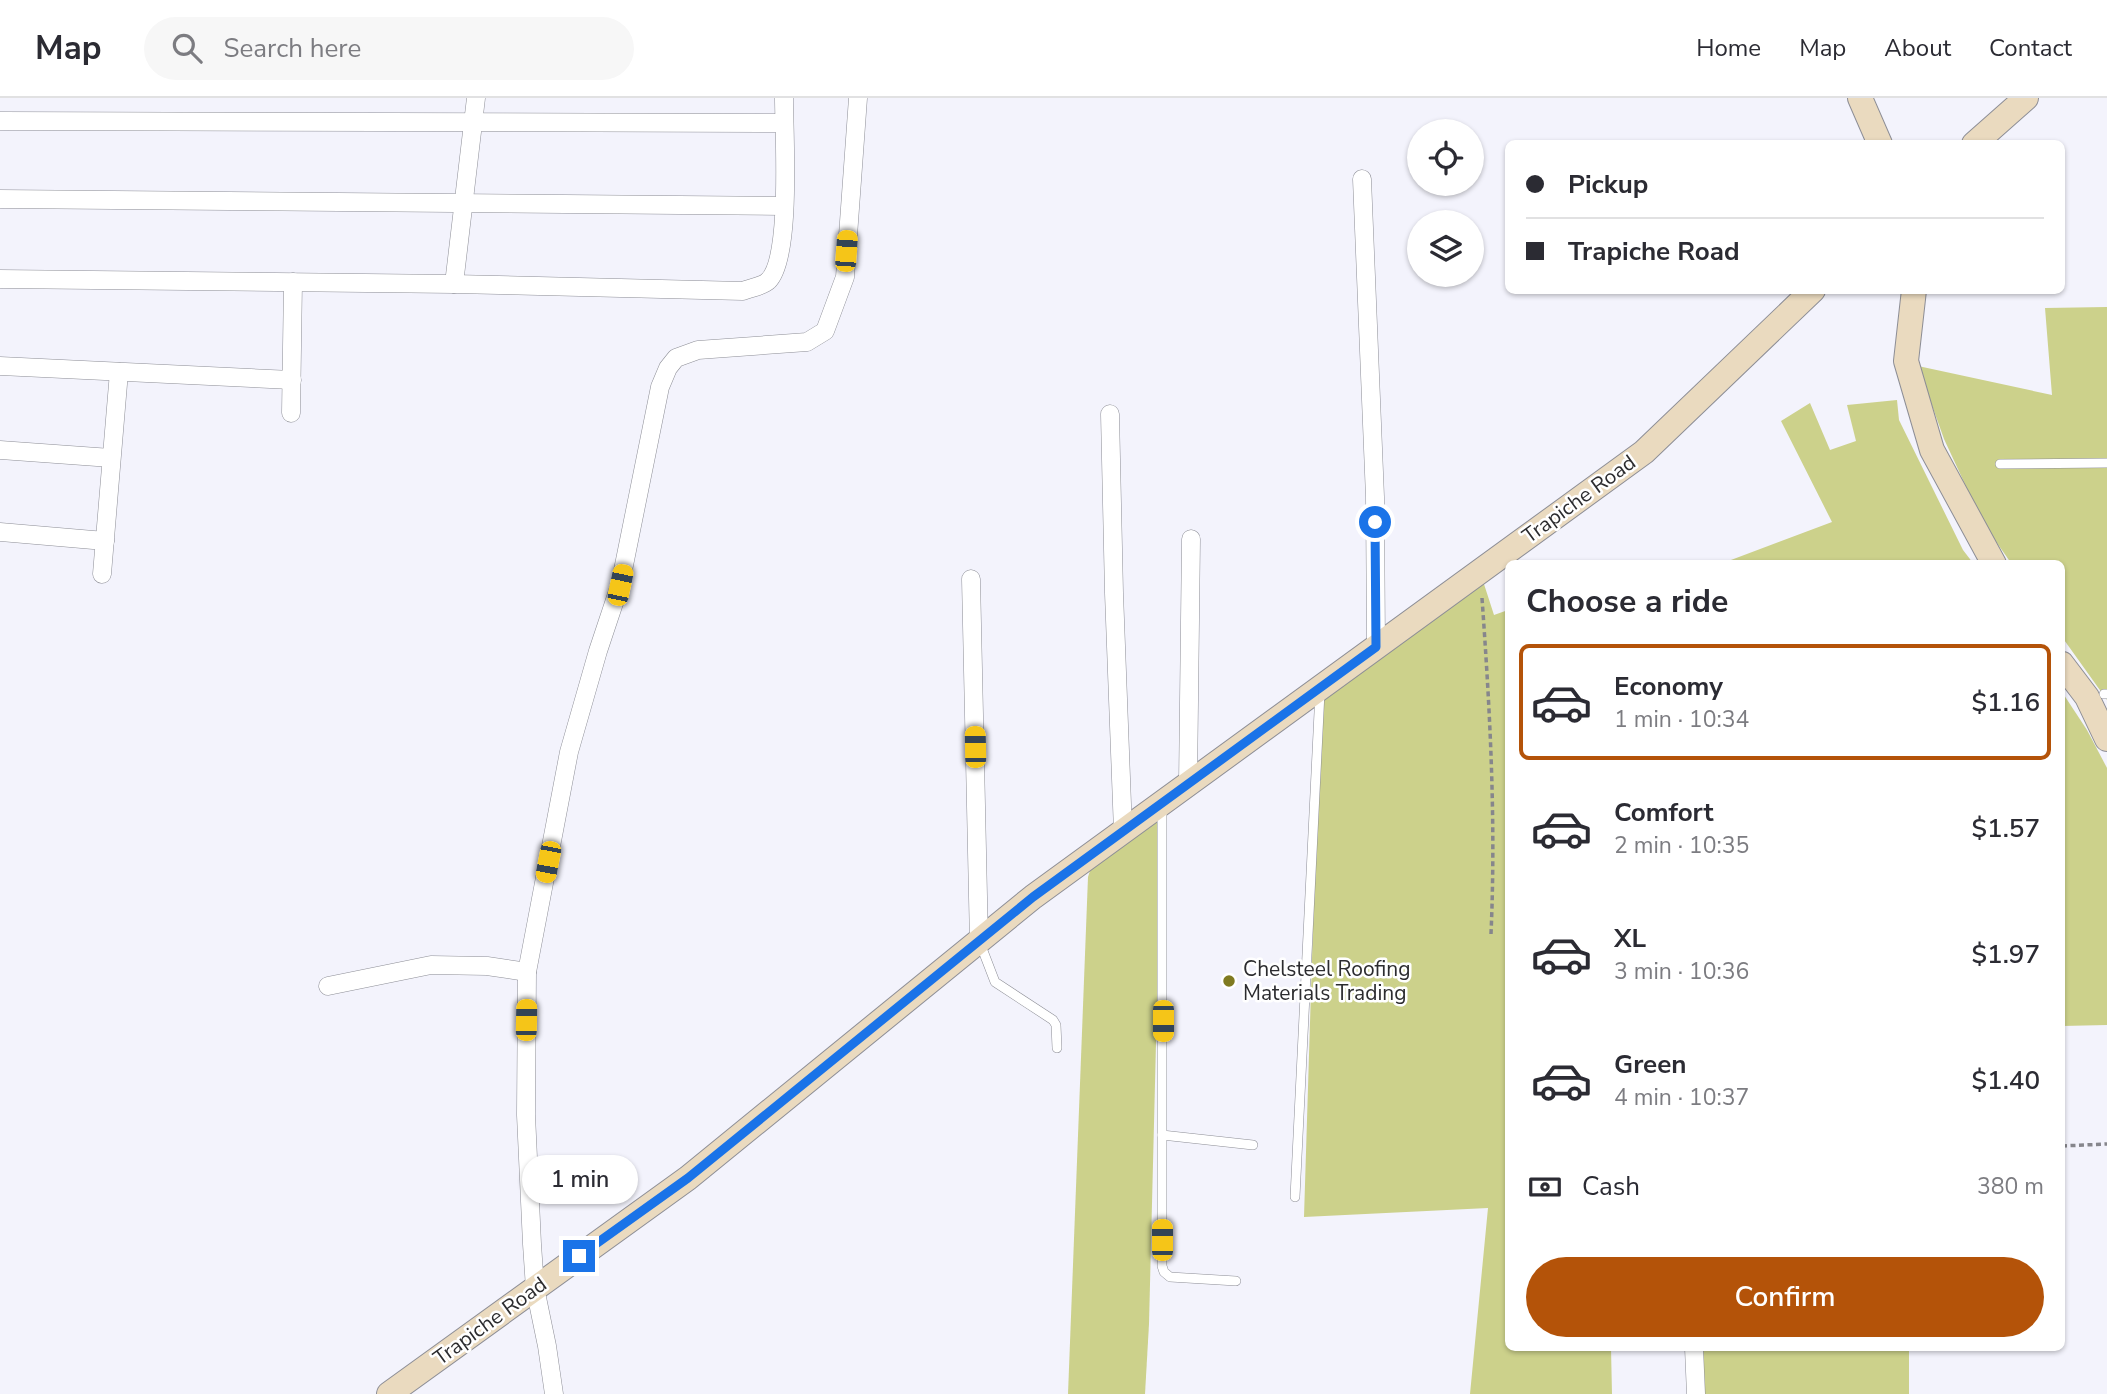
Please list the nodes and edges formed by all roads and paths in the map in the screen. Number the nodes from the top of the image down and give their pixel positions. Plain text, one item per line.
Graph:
1 (476, 98) edge
2 (784, 98) edge
3 (858, 98) edge
4 (1860, 98) edge
5 (2026, 98) edge
6 (0, 121) edge
7 (474, 121) junction
8 (784, 123) junction
9 (1878, 140) edge
10 (1978, 140) edge
11 (1362, 178) dead end
12 (0, 199) edge
13 (464, 204) junction
14 (783, 206) junction
15 (0, 279) edge
16 (293, 282) junction
17 (454, 284) junction
18 (1809, 294) edge
19 (1914, 294) edge
20 (0, 366) edge
21 (119, 372) junction
22 (292, 380) junction
23 (291, 413) dead end
24 (1110, 414) dead end
25 (0, 450) edge
26 (111, 458) junction
27 (2107, 463) edge
28 (2000, 464) dead end
29 (0, 533) edge
30 (1191, 538) dead end
31 (104, 541) junction
32 (1992, 560) edge
33 (1480, 571) junction
34 (102, 573) dead end
35 (971, 579) dead end
36 (1376, 647) junction
37 (2065, 668) edge
38 (1320, 688) junction
39 (2107, 739) edge
40 (1188, 784) junction
41 (1162, 803) junction
42 (1123, 831) junction
43 (1491, 934) dead end
44 (979, 942) junction
45 (527, 972) junction
46 (328, 986) dead end
47 (1057, 1048) dead end
48 (1162, 1135) junction
49 (2107, 1144) edge
50 (1253, 1145) dead end
51 (2065, 1146) edge
52 (1295, 1197) dead end
53 (1236, 1281) dead end
54 (536, 1288) junction
55 (1694, 1351) edge
56 (389, 1394) edge
57 (554, 1394) edge
58 (1696, 1394) edge

1 - 7 street
2 - 8 street
3 - 45 street
4 - 9 street
5 - 10 street
6 - 7 street
7 - 8 street
7 - 13 street
8 - 14 street
11 - 36 street
12 - 13 street
13 - 14 street
13 - 17 street
14 - 17 street
15 - 16 street
16 - 17 street
16 - 22 street
18 - 33 street, Trapiche Road
19 - 32 street
20 - 21 street
21 - 22 street
21 - 26 street
22 - 23 street
24 - 42 street
25 - 26 street
26 - 31 street
27 - 28 lane
29 - 31 street
30 - 40 street
31 - 34 street
33 - 36 street, Trapiche Road
33 - 43 path
35 - 44 street
36 - 38 street, Trapiche Road
37 - 39 street
38 - 40 street, Trapiche Road
38 - 52 lane
40 - 41 street, Trapiche Road
41 - 42 street, Trapiche Road
41 - 48 lane
42 - 44 street, Trapiche Road
44 - 47 lane
44 - 54 street, Trapiche Road
45 - 46 street
45 - 54 street
48 - 50 lane
48 - 53 lane
49 - 51 path
54 - 56 street, Trapiche Road
54 - 57 street
55 - 58 street

